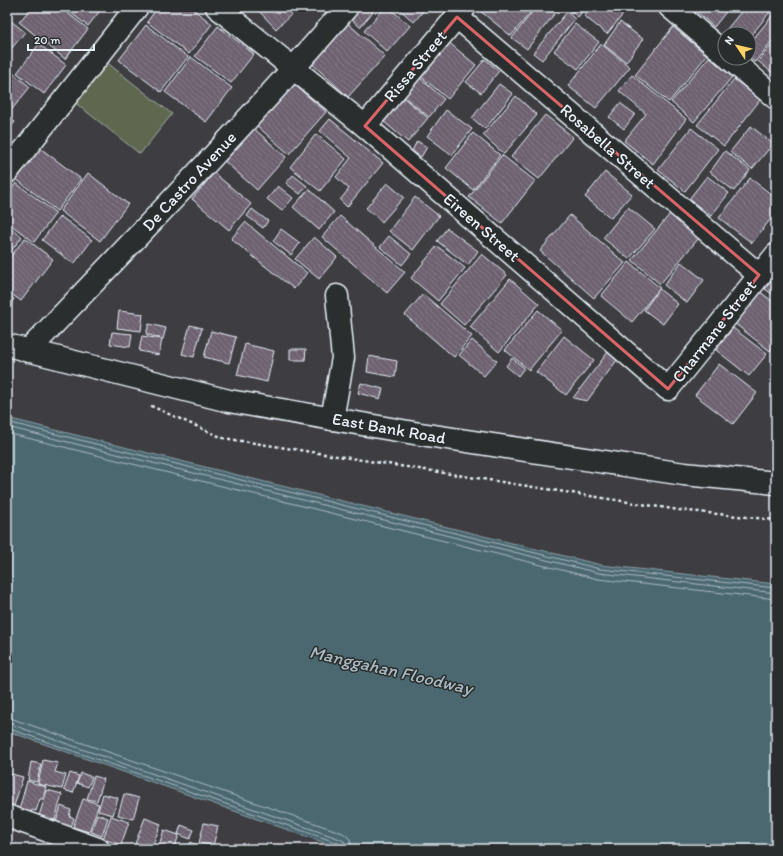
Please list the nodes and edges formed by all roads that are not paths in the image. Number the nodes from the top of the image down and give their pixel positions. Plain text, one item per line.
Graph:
1 (137, 7) edge
2 (346, 7) edge
3 (670, 7) edge
4 (223, 9) edge
5 (461, 12) edge
6 (717, 47) edge
7 (739, 66) edge
8 (294, 68) junction
9 (776, 98) edge
10 (365, 126) junction
11 (7, 172) edge
12 (776, 255) edge
13 (759, 275) junction
14 (337, 296) dead end
15 (7, 345) edge
16 (28, 351) junction
17 (668, 389) joint
18 (332, 419) junction
19 (776, 483) edge
20 (7, 816) edge
21 (62, 844) edge
22 (98, 849) edge

1 - 11 street
2 - 8 street, De Castro Avenue
3 - 6 street
4 - 8 street, Eireen Street
5 - 10 street, Rissa Street
5 - 13 street, Rosabella Street
7 - 9 street
8 - 10 street, Eireen Street
8 - 16 street, De Castro Avenue
10 - 17 street, Eireen Street
12 - 13 street, Charmane Street
13 - 17 street, Charmane Street
14 - 18 street
15 - 16 street, East Bank Road
16 - 18 street, East Bank Road
18 - 19 street, East Bank Road
20 - 21 street
21 - 22 street

